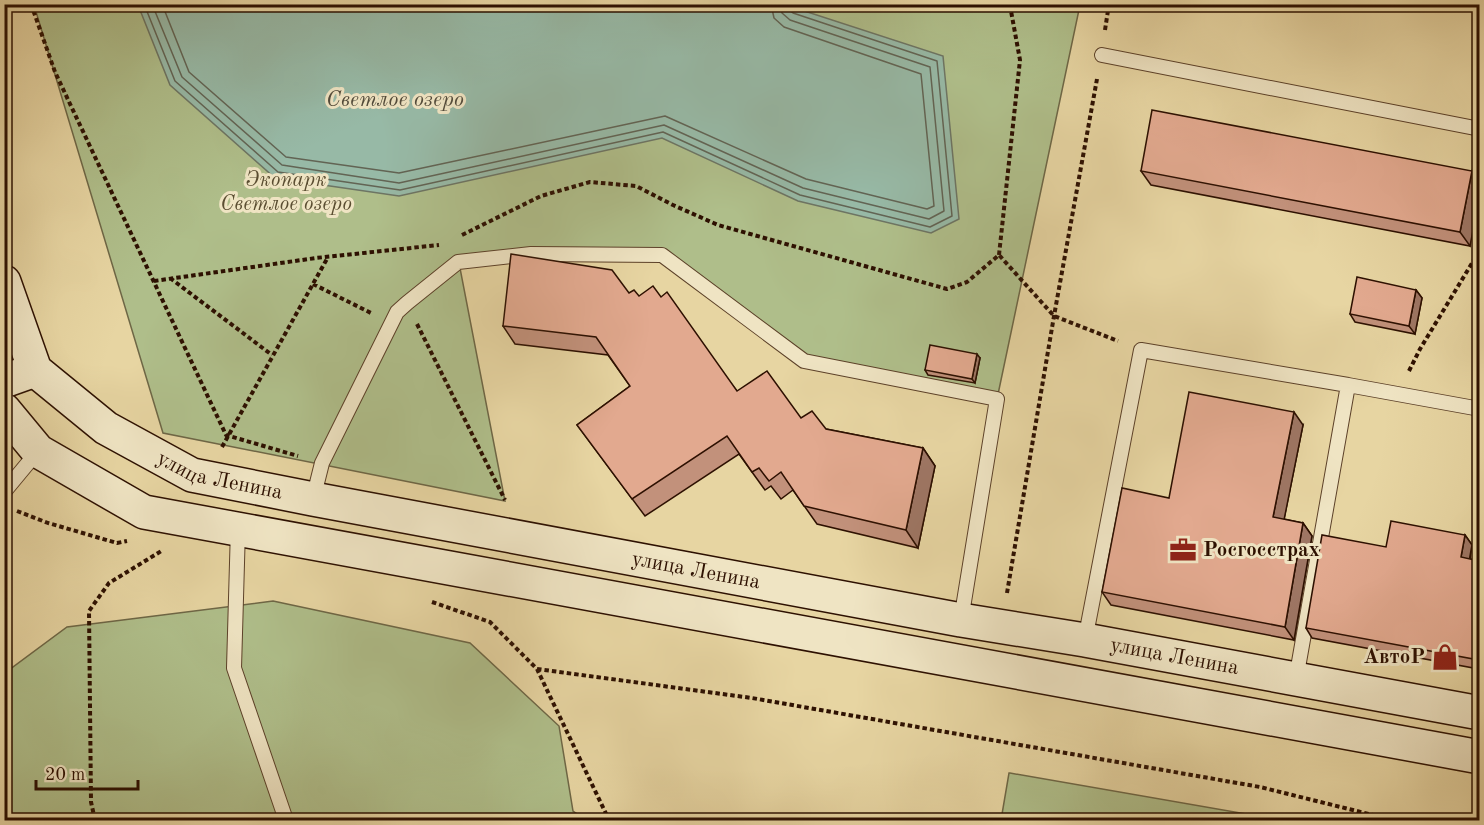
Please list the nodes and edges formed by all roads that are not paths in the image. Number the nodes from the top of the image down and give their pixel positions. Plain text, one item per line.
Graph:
1 (1102, 55) dead end
2 (1479, 129) edge
3 (4, 282) edge
4 (35, 370) junction
5 (4, 381) edge
6 (1348, 385) junction
7 (1479, 409) edge
8 (4, 410) edge
9 (38, 451) junction
10 (4, 492) edge
11 (313, 499) junction
12 (222, 526) junction
13 (961, 620) junction
14 (1085, 640) junction
15 (1296, 680) junction
16 (1479, 713) edge
17 (1479, 758) edge
18 (286, 820) edge

1 - 2 lane
3 - 4 main road
4 - 5 main road
4 - 11 main road, улица Ленина
6 - 7 lane
6 - 14 lane
6 - 15 lane
8 - 9 main road, улица Ленина
9 - 10 lane
9 - 12 main road, улица Ленина
11 - 13 main road, улица Ленина
11 - 13 lane
12 - 17 main road, улица Ленина
12 - 18 lane
13 - 14 main road, улица Ленина
14 - 15 main road, улица Ленина
15 - 16 main road, улица Ленина

